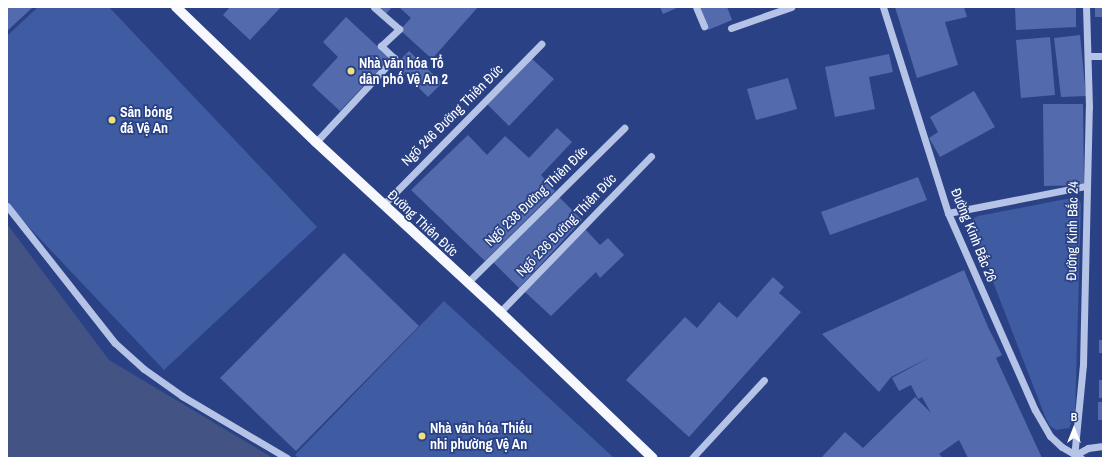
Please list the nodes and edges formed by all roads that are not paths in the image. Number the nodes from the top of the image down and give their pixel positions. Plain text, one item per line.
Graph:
1 (176, 7) edge
2 (374, 7) edge
3 (696, 7) edge
4 (791, 7) edge
5 (883, 7) edge
6 (1086, 7) edge
7 (704, 26) dead end
8 (731, 28) dead end
9 (541, 44) dead end
10 (1088, 56) junction
11 (1103, 56) edge
12 (624, 128) dead end
13 (316, 142) junction
14 (650, 156) dead end
15 (1086, 186) junction
16 (383, 204) junction
17 (7, 206) edge
18 (948, 213) junction
19 (467, 283) junction
20 (500, 312) junction
21 (764, 380) dead end
22 (1103, 446) edge
23 (1077, 457) edge
24 (286, 458) edge
25 (653, 458) edge
26 (692, 458) edge

1 - 13 main road, Đường Thiên Đức
2 - 13 street
3 - 7 street
4 - 8 street
5 - 18 street, Đường Kinh Bắc 26
6 - 10 street, Đường Kinh Bắc 24
9 - 16 street, Ngõ 246 Đường Thiên Đức
10 - 11 street
10 - 15 street, Đường Kinh Bắc 24
12 - 19 street, Ngõ 238 Đường Thiên Đức
13 - 16 main road, Đường Thiên Đức
14 - 20 street, Ngõ 236 Đường Thiên Đức
15 - 18 street
15 - 23 street, Đường Kinh Bắc 24
16 - 19 main road, Đường Thiên Đức
17 - 24 street
18 - 23 street, Đường Kinh Bắc 26
19 - 20 main road, Đường Thiên Đức
20 - 25 main road, Đường Thiên Đức
21 - 26 street
22 - 23 street

